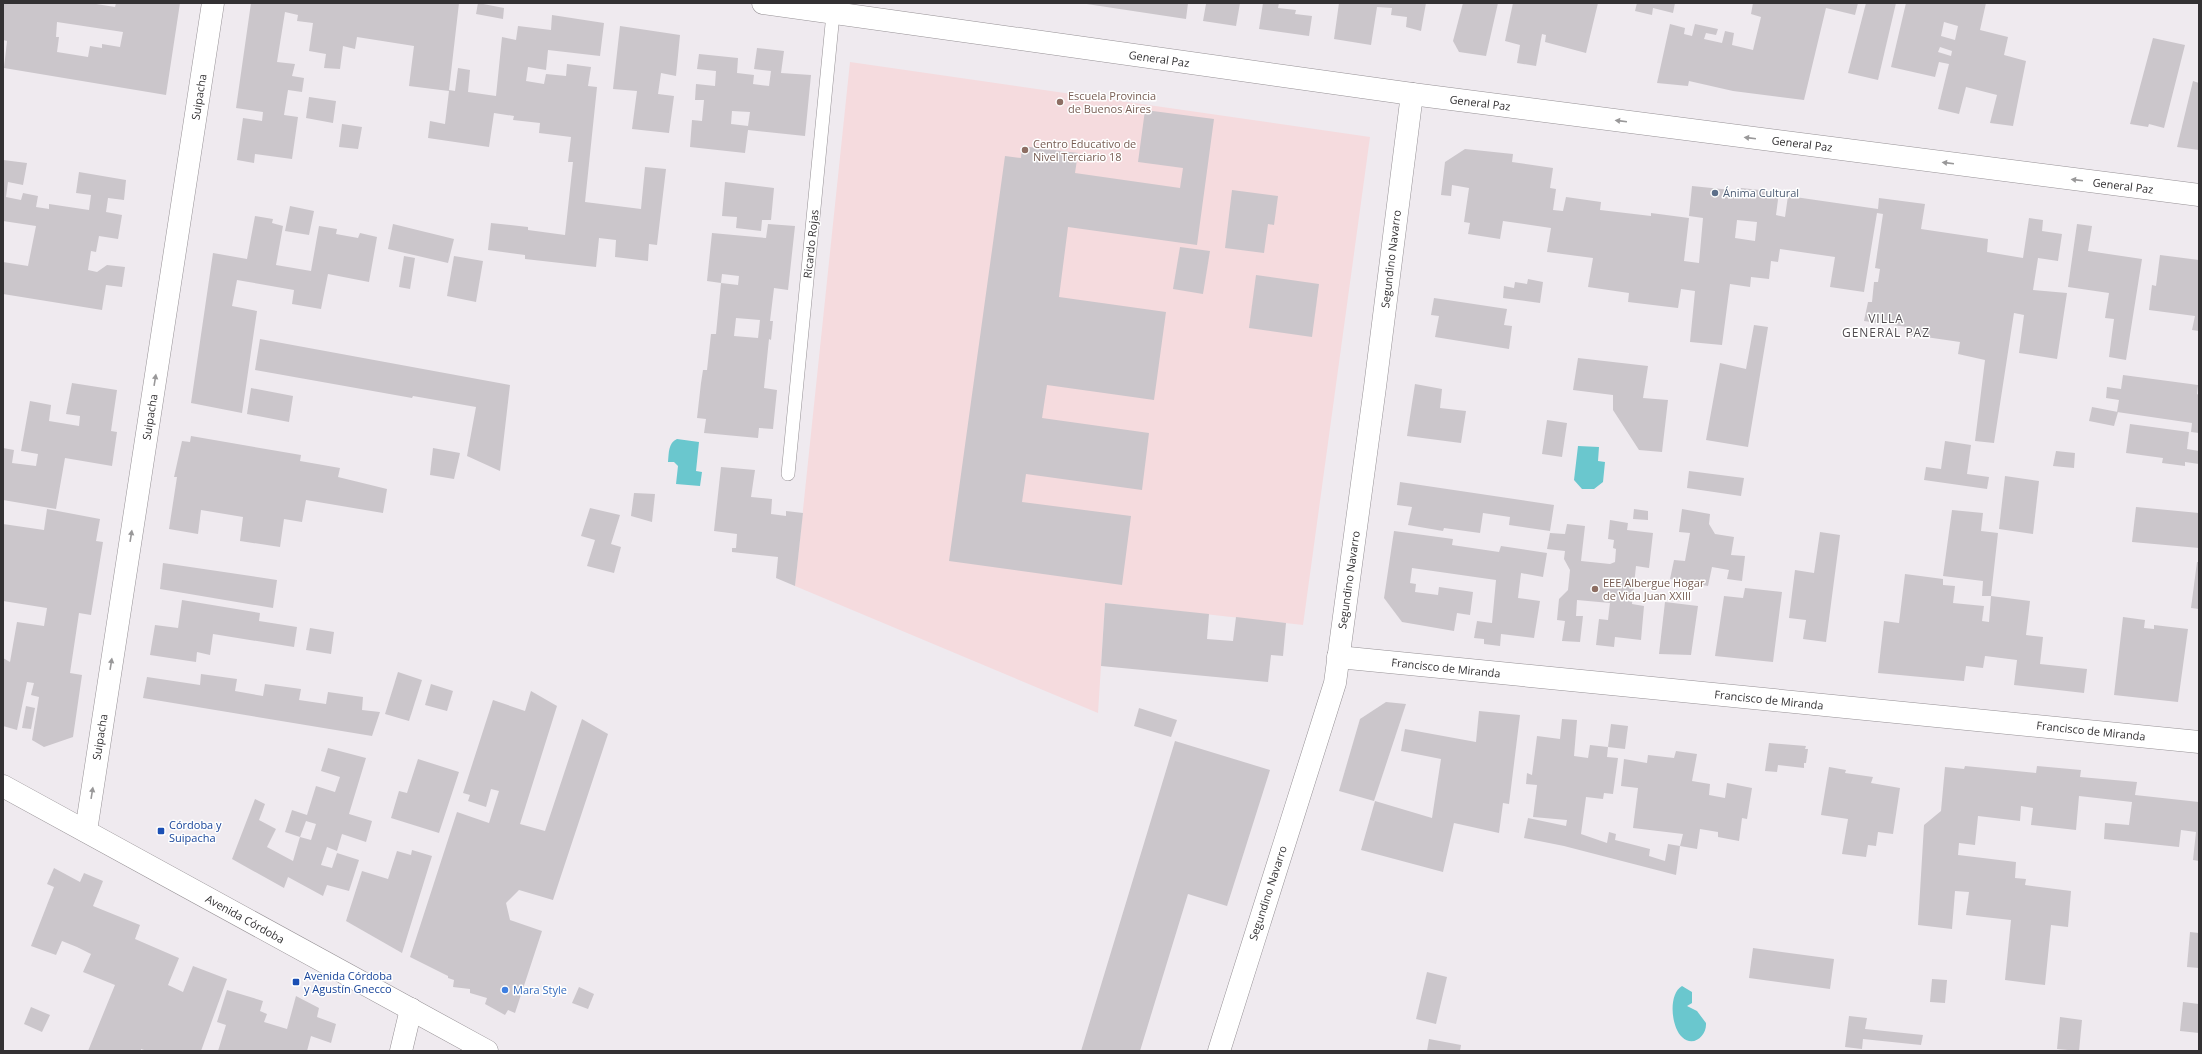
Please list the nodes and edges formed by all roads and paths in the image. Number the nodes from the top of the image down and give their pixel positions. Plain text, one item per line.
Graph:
1 (214, 3) edge
2 (763, 3) edge
3 (833, 14) junction
4 (1412, 94) junction
5 (2199, 195) edge
6 (788, 474) dead end
7 (1338, 657) junction
8 (2199, 742) edge
9 (3, 786) edge
10 (86, 831) junction
11 (411, 1009) junction
12 (401, 1051) edge
13 (487, 1051) edge
14 (1219, 1051) edge

10 -> 1 street, Suipacha
2 - 3 street, General Paz
3 - 4 street, General Paz
3 - 6 lane, Ricardo Rojas
5 -> 4 street, General Paz
4 - 7 street, Segundino Navarro
7 - 8 street, Francisco de Miranda
7 - 14 street, Segundino Navarro
9 - 10 street, Avenida Córdoba
10 - 11 street, Avenida Córdoba
11 - 12 street
11 - 13 street, Avenida Córdoba

